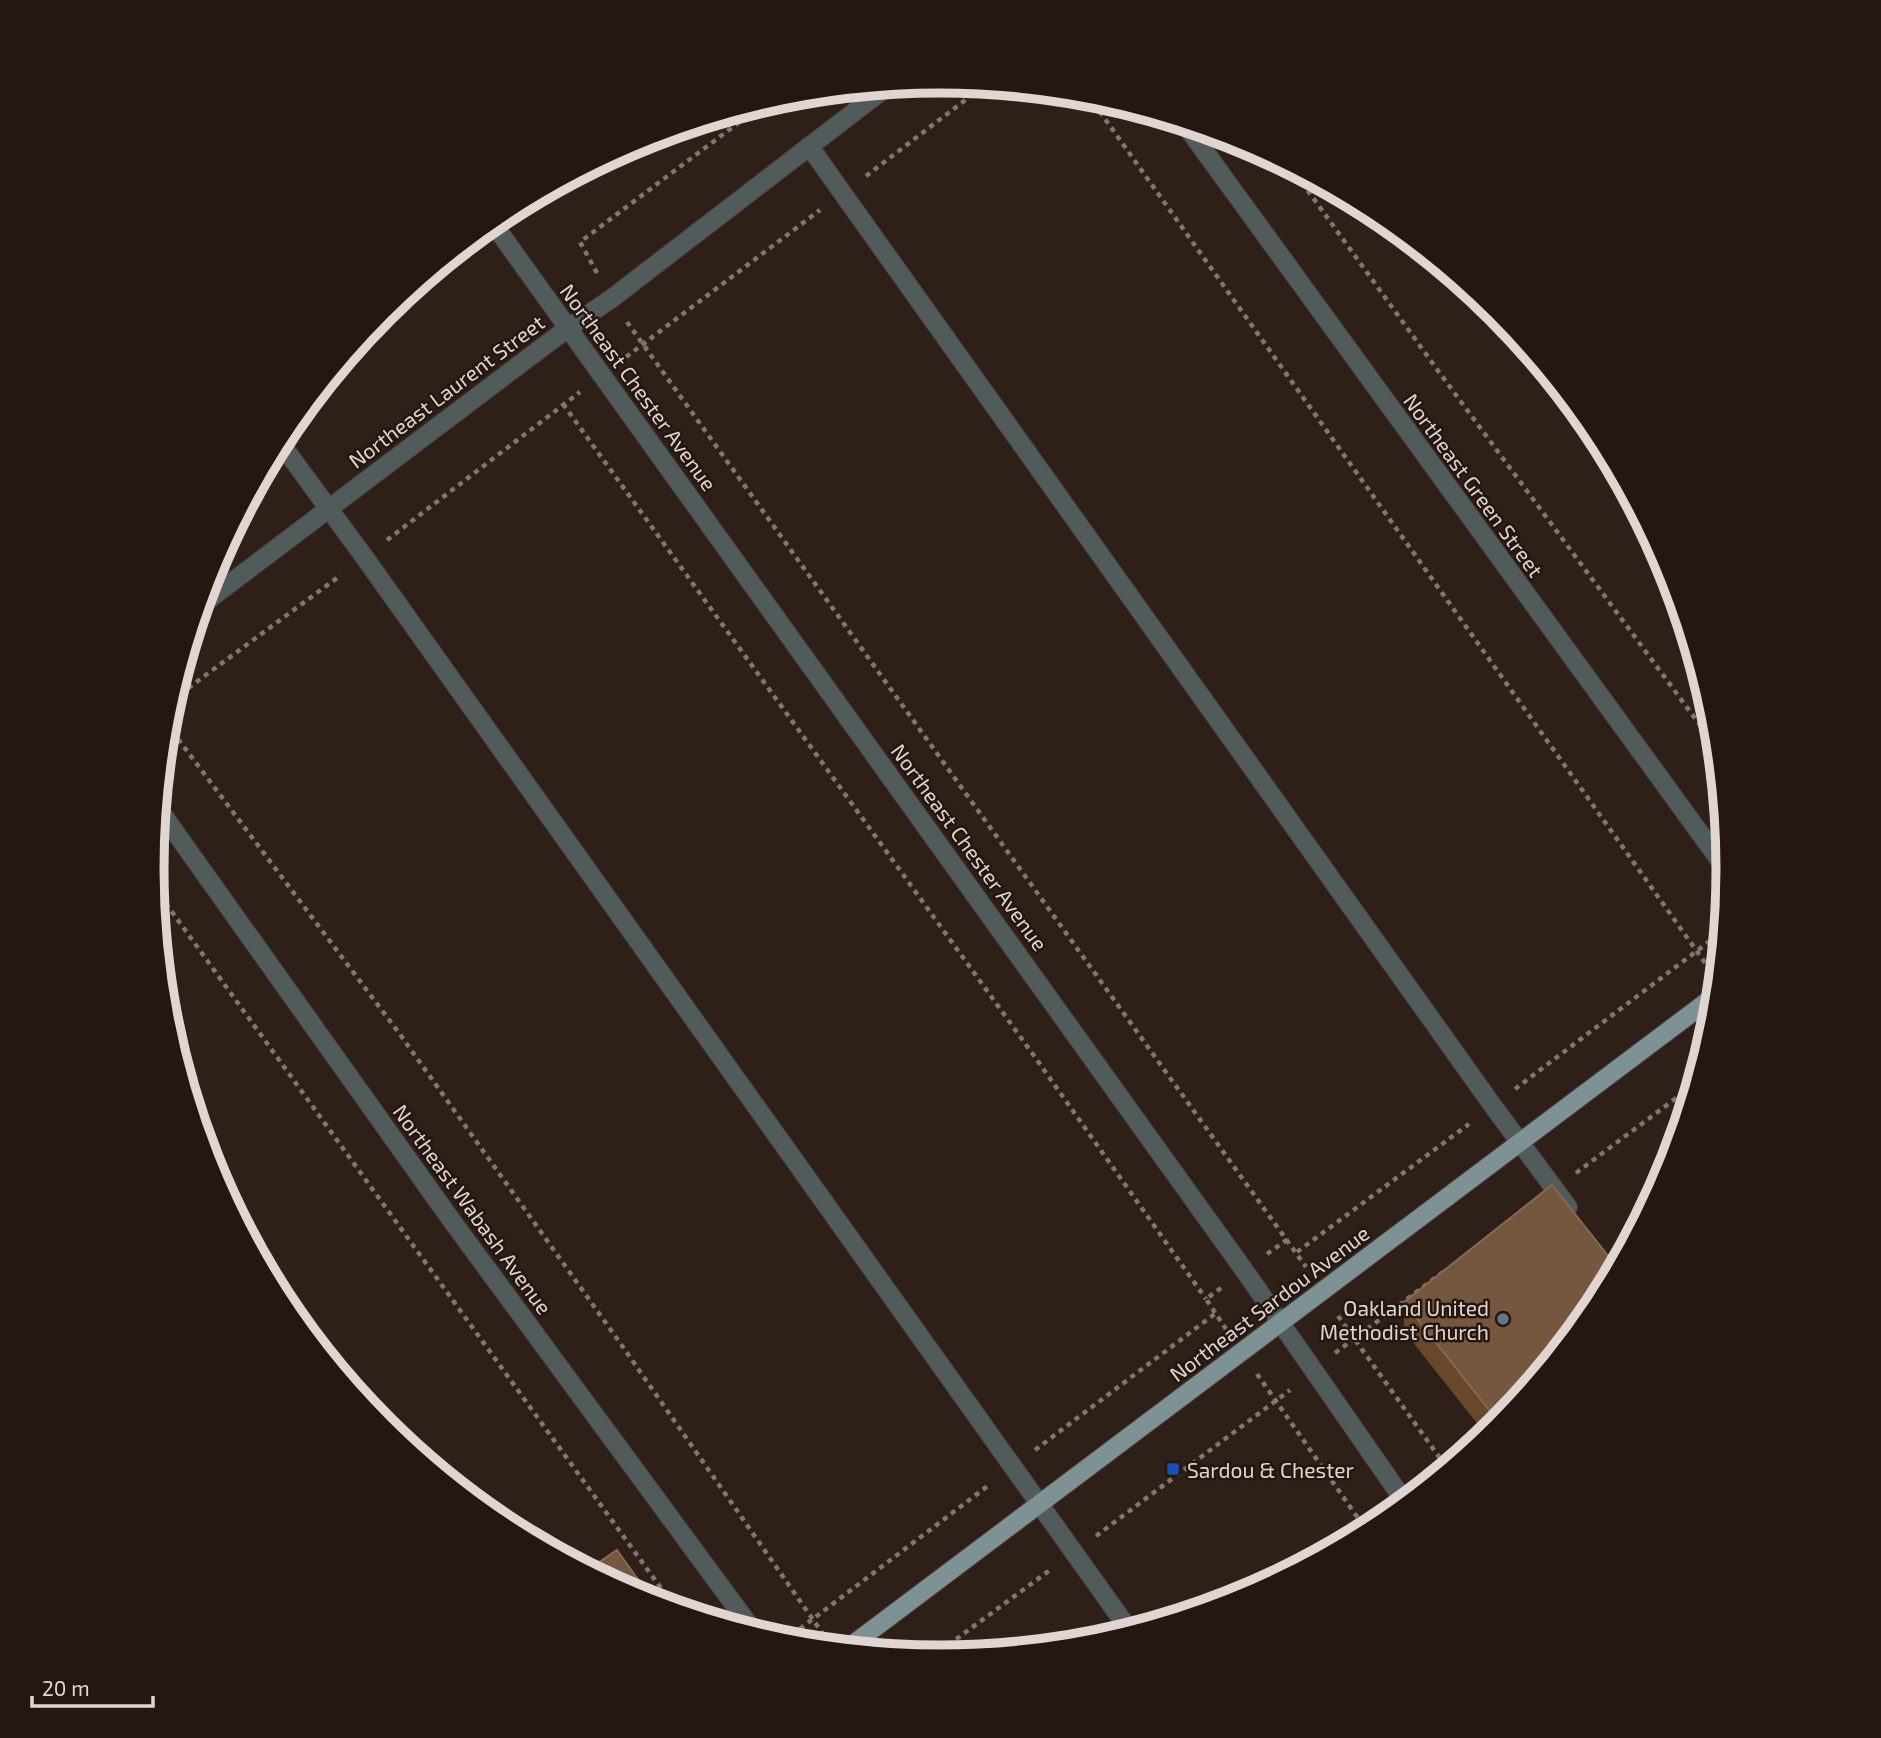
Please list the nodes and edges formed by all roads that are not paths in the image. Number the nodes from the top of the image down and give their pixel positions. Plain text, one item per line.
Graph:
1 (875, 95) edge
2 (1193, 135) edge
3 (808, 146) junction
4 (499, 231) edge
5 (568, 328) junction
6 (287, 451) edge
7 (328, 509) junction
8 (214, 595) edge
9 (166, 819) edge
10 (1716, 856) edge
11 (1705, 1003) edge
12 (1521, 1142) junction
13 (1577, 1220) edge
14 (1279, 1323) junction
15 (1399, 1495) edge
16 (1038, 1504) junction
17 (746, 1620) edge
18 (1124, 1623) edge
19 (857, 1641) edge

1 - 3 street, Northeast Laurent Street
2 - 10 street, Northeast Green Street
3 - 5 street, Northeast Laurent Street
3 - 12 street
4 - 5 street, Northeast Chester Avenue
5 - 7 street, Northeast Laurent Street
5 - 14 street, Northeast Chester Avenue
6 - 7 street
7 - 8 street, Northeast Laurent Street
7 - 16 street
9 - 17 street, Northeast Wabash Avenue
11 - 12 main road, Northeast Sardou Avenue
12 - 13 street
12 - 14 main road, Northeast Sardou Avenue
14 - 15 street, Northeast Chester Avenue
14 - 16 main road, Northeast Sardou Avenue
16 - 18 street
16 - 19 main road, Northeast Sardou Avenue

